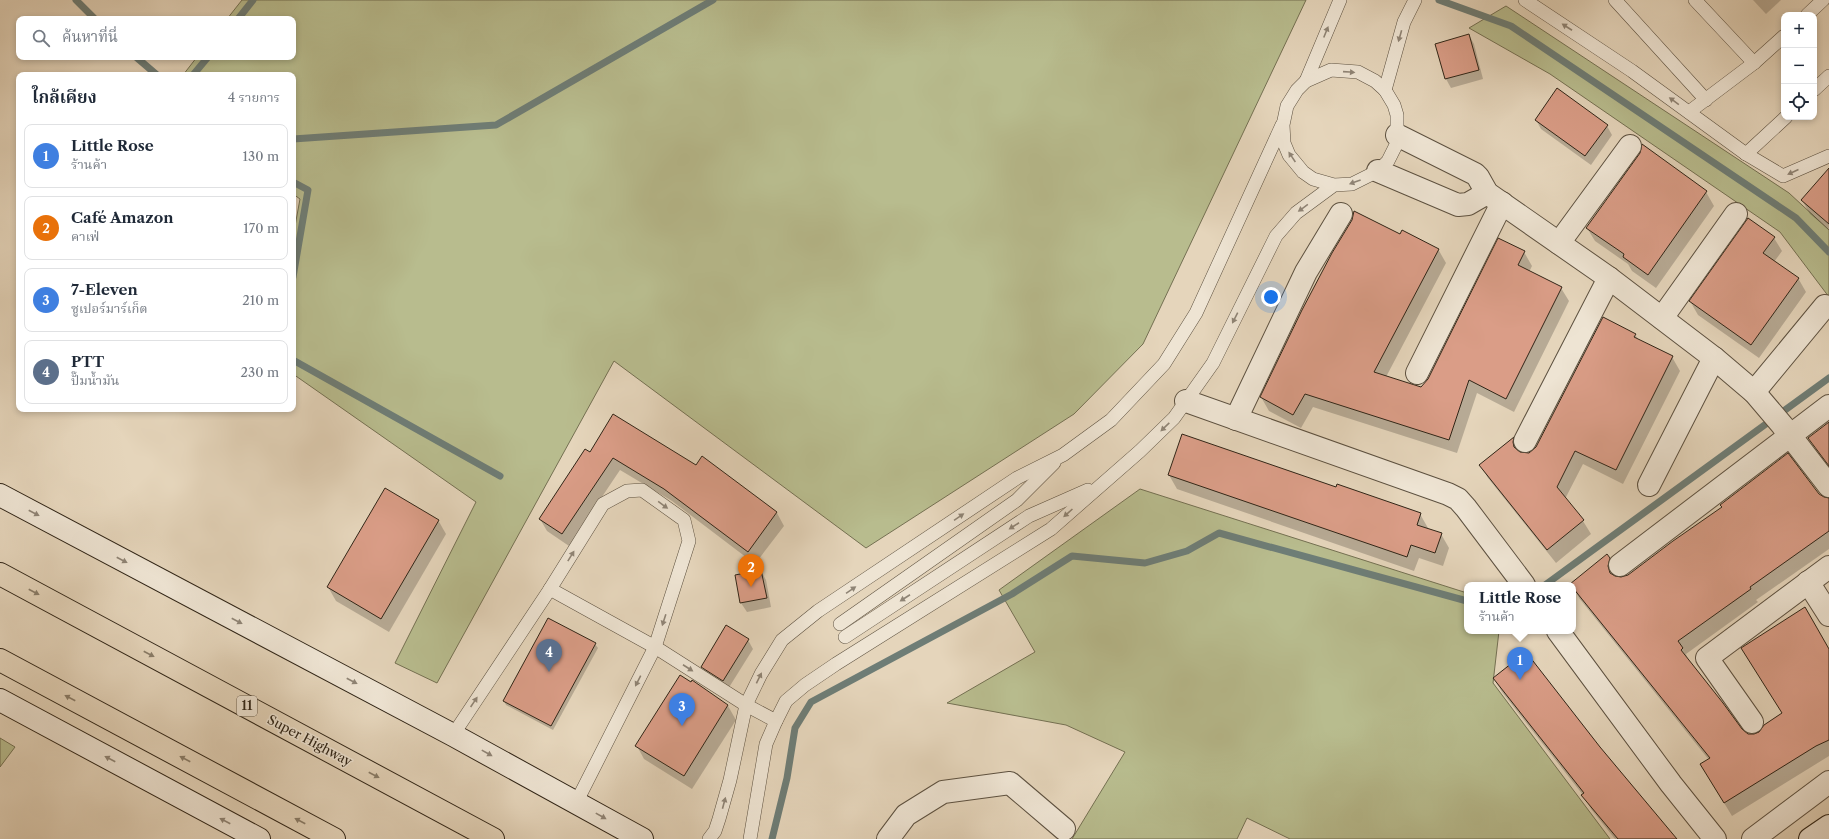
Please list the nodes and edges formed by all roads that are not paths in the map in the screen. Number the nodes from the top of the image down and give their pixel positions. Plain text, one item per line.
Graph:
1 (1340, 0) edge
2 (1415, 0) edge
3 (1525, 0) edge
4 (1615, 0) edge
5 (1695, 0) edge
6 (1823, 0) edge
7 (1810, 12) edge
8 (1781, 39) edge
9 (1754, 63) junction
10 (1829, 76) edge
11 (1306, 81) junction
12 (1817, 87) edge
13 (1385, 90) junction
14 (1706, 100) junction
15 (1690, 112) junction
16 (1783, 120) edge
17 (1283, 125) junction
18 (1397, 135) junction
19 (1630, 146) dead end
20 (1746, 154) junction
21 (1826, 160) edge
22 (1378, 172) junction
23 (1334, 185) junction
24 (1495, 198) junction
25 (1341, 214) dead end
26 (1736, 214) dead end
27 (1559, 243) junction
28 (1609, 278) junction
29 (1825, 306) dead end
30 (1662, 318) junction
31 (1714, 358) junction
32 (1417, 374) dead end
33 (1757, 394) junction
34 (1186, 401) junction
35 (1829, 406) edge
36 (1236, 418) junction
37 (1786, 430) junction
38 (1525, 441) dead end
39 (1063, 455) junction
40 (1099, 485) junction
41 (1649, 485) dead end
42 (1829, 486) edge
43 (0, 495) edge
44 (1620, 565) dead end
45 (1829, 566) edge
46 (0, 574) edge
47 (1521, 581) edge
48 (1808, 582) junction
49 (550, 589) junction
50 (1829, 615) edge
51 (840, 624) dead end
52 (1560, 634) edge
53 (845, 637) dead end
54 (655, 647) junction
55 (0, 660) edge
56 (0, 700) edge
57 (746, 705) junction
58 (776, 722) junction
59 (1752, 722) dead end
60 (452, 735) junction
61 (1829, 782) edge
62 (576, 803) junction
63 (1829, 826) edge
64 (1064, 829) dead end
65 (259, 839) edge
66 (334, 839) edge
67 (493, 839) edge
68 (642, 839) edge
69 (710, 839) edge
70 (750, 839) edge
71 (888, 839) edge
72 (1715, 839) edge
73 (1753, 839) edge
74 (1810, 839) edge

11 -> 1 lane
2 -> 13 lane
15 -> 3 lane
4 - 14 lane
5 - 9 lane
6 - 7 lane
8 - 9 lane
9 - 14 lane
10 - 12 lane
11 -> 13 lane
11 - 17 lane
13 - 18 lane
14 - 15 lane
15 - 20 lane
16 - 20 lane
23 -> 17 lane
17 - 39 lane
18 - 22 lane
18 - 24 street
19 - 27 street
21 -> 20 lane
22 -> 23 lane
22 - 24 street
23 -> 34 lane
24 - 27 street
24 - 32 street
25 - 36 street
26 - 30 street
27 - 28 street
28 - 30 street
28 - 38 street
29 - 33 street
30 - 31 street
31 - 33 street
31 - 41 street
33 - 37 street
34 - 36 street
34 -> 40 lane
35 - 37 street
36 - 47 street
37 - 42 street
37 - 44 street
39 - 51 lane
57 -> 39 lane
40 -> 53 lane
40 -> 58 lane
43 -> 60 street
45 - 48 street
46 -> 67 highway, Super Highway / 11
48 - 50 street
48 - 59 street
49 - 54 lane
49 -> 54 lane
60 -> 49 lane
52 - 72 street
54 -> 57 lane
54 -> 62 lane
66 -> 55 highway
65 -> 56 street
57 - 58 lane
69 -> 57 lane
58 - 70 lane
60 -> 62 street
61 - 73 street
62 -> 68 street
63 - 74 street
64 - 71 street

